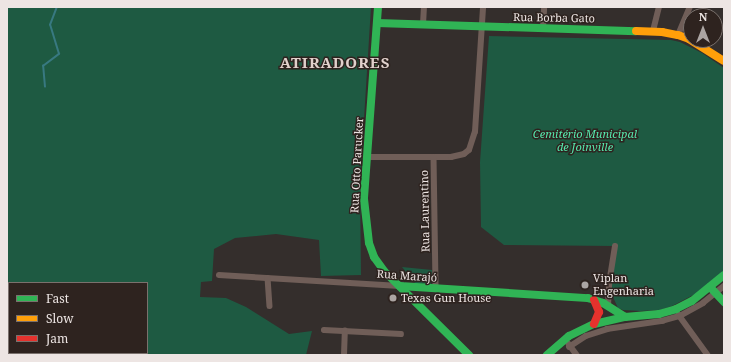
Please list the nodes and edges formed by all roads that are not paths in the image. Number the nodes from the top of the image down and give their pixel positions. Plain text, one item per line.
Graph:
1 (378, 7) edge
2 (424, 7) edge
3 (482, 7) edge
4 (544, 7) edge
5 (659, 7) edge
6 (690, 7) edge
7 (377, 23) junction
8 (423, 25) junction
9 (481, 27) junction
10 (543, 29) junction
11 (654, 31) junction
12 (678, 35) junction
13 (724, 61) edge
14 (367, 157) junction
15 (434, 157) junction
16 (615, 246) dead end
17 (219, 275) dead end
18 (724, 275) edge
19 (268, 278) junction
20 (400, 286) junction
21 (724, 286) edge
22 (425, 288) junction
23 (436, 289) junction
24 (712, 290) junction
25 (594, 300) junction
26 (724, 302) edge
27 (419, 304) junction
28 (270, 306) dead end
29 (608, 306) junction
30 (678, 313) junction
31 (625, 317) junction
32 (594, 324) junction
33 (324, 330) dead end
34 (345, 331) junction
35 (401, 334) dead end
36 (569, 336) junction
37 (569, 347) junction
38 (344, 355) edge
39 (469, 355) edge
40 (547, 355) edge
41 (577, 355) edge
42 (708, 355) edge

1 - 7 main road, Rua Otto Parucker
2 - 8 street
3 - 9 street
4 - 10 street
5 - 11 street
6 - 12 street
7 - 8 main road, Rua Borba Gato
7 - 14 main road, Rua Otto Parucker
8 - 9 main road, Rua Borba Gato
9 - 10 main road, Rua Borba Gato
9 - 15 street
10 - 11 main road, Rua Borba Gato
11 - 12 main road, Rua Borba Gato
12 - 13 main road, Rua Borba Gato
14 - 15 street
14 - 20 main road, Rua Otto Parucker
15 - 23 street, Rua Laurentino
16 - 29 street
17 - 19 street, Rua Marajó
18 - 24 main road
19 - 20 street, Rua Marajó
19 - 28 street
20 - 22 main road, Rua Marajó
20 - 27 main road, Rua Otto Parucker
21 - 24 street
22 - 23 main road, Rua Marajó
22 - 27 main road
23 - 25 main road, Rua Marajó
24 - 26 main road
24 - 30 main road
25 - 29 main road, Rua Marajó
25 - 32 main road
27 - 39 main road, Rua Otto Parucker
29 - 31 main road, Rua Marajó
30 - 31 main road
30 - 37 street
30 - 42 street
31 - 32 main road
32 - 36 main road
33 - 34 street
34 - 35 street
34 - 38 street
36 - 37 street
36 - 40 main road
37 - 41 street

